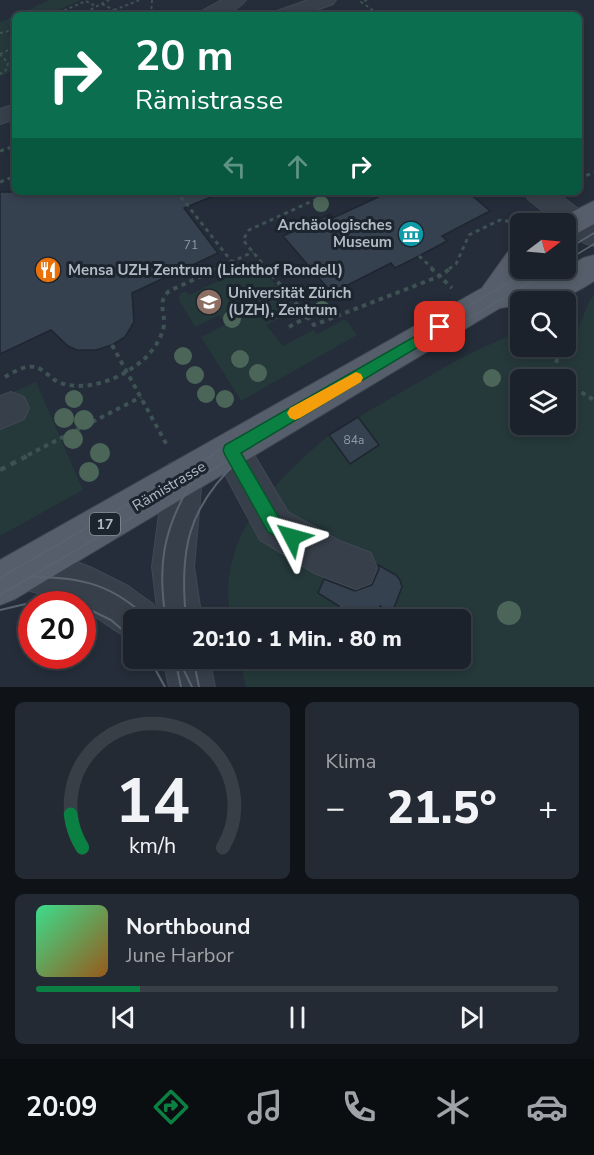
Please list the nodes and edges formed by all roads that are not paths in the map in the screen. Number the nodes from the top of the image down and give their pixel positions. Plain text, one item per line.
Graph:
1 (236, 0) edge
2 (326, 0) edge
3 (214, 12) edge
4 (298, 12) edge
5 (542, 195) edge
6 (582, 224) edge
7 (594, 266) edge
8 (510, 272) edge
9 (493, 297) junction
10 (231, 450) junction
11 (176, 462) junction
12 (357, 568) dead end
13 (12, 577) edge
14 (179, 609) edge
15 (123, 610) edge
16 (188, 669) edge
17 (192, 687) edge

1 - 3 street
2 - 4 street
5 - 6 street
7 - 9 main road, Rämistrasse / 17
8 - 9 main road, Rämistrasse / 17
9 - 10 main road, Rämistrasse / 17
10 - 11 main road, Rämistrasse / 17
10 - 12 street
11 - 13 main road, Rämistrasse / 17
11 - 14 street
13 - 15 street
16 - 17 street

